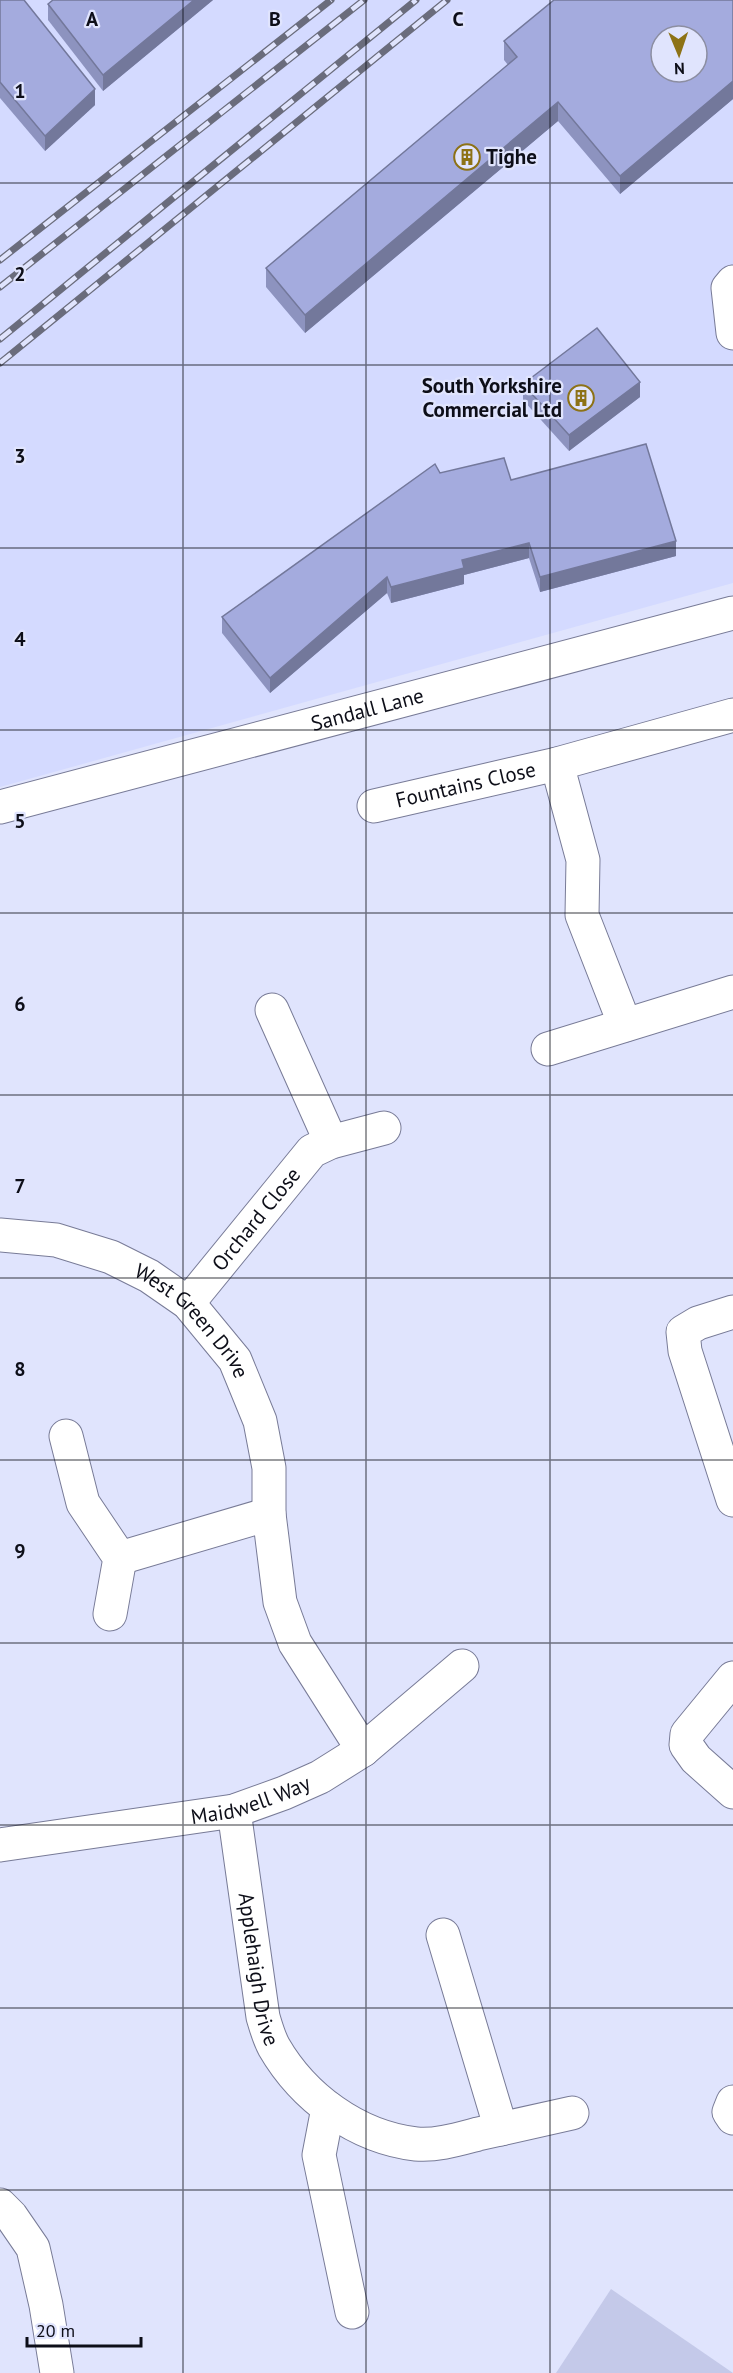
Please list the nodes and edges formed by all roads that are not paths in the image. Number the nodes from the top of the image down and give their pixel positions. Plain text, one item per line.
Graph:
1 (733, 282) edge
2 (733, 333) edge
3 (733, 613) edge
4 (733, 715) edge
5 (557, 764) junction
6 (374, 806) dead end
7 (0, 807) edge
8 (733, 992) edge
9 (272, 1010) dead end
10 (626, 1025) junction
11 (548, 1049) dead end
12 (384, 1128) dead end
13 (331, 1142) junction
14 (0, 1235) edge
15 (188, 1303) junction
16 (733, 1312) edge
17 (66, 1436) dead end
18 (733, 1500) edge
19 (269, 1514) junction
20 (120, 1558) junction
21 (110, 1614) dead end
22 (462, 1666) dead end
23 (733, 1678) edge
24 (363, 1750) junction
25 (733, 1792) edge
26 (234, 1811) junction
27 (0, 1845) edge
28 (442, 1935) dead end
29 (733, 2102) edge
30 (328, 2108) junction
31 (572, 2113) dead end
32 (733, 2118) edge
33 (501, 2129) junction
34 (0, 2205) edge
35 (352, 2312) dead end
36 (57, 2373) edge

1 - 2 street
3 - 7 street, Sandall Lane
4 - 5 street, Fountains Close
5 - 6 street, Fountains Close
5 - 10 street, Fountains Close
8 - 10 street
9 - 13 street
10 - 11 street
12 - 13 street, Orchard Close
13 - 15 street, Orchard Close
14 - 15 street, West Green Drive
15 - 19 street, West Green Drive
16 - 18 street
17 - 20 street
19 - 20 street
19 - 24 street, West Green Drive
20 - 21 street
22 - 24 street, Maidwell Way
23 - 25 street
24 - 26 street, Maidwell Way
26 - 27 street, Maidwell Way
26 - 30 street, Applehaigh Drive
28 - 33 street
29 - 32 street
30 - 33 street, Applehaigh Drive
30 - 35 street
31 - 33 street, Applehaigh Drive
34 - 36 street

